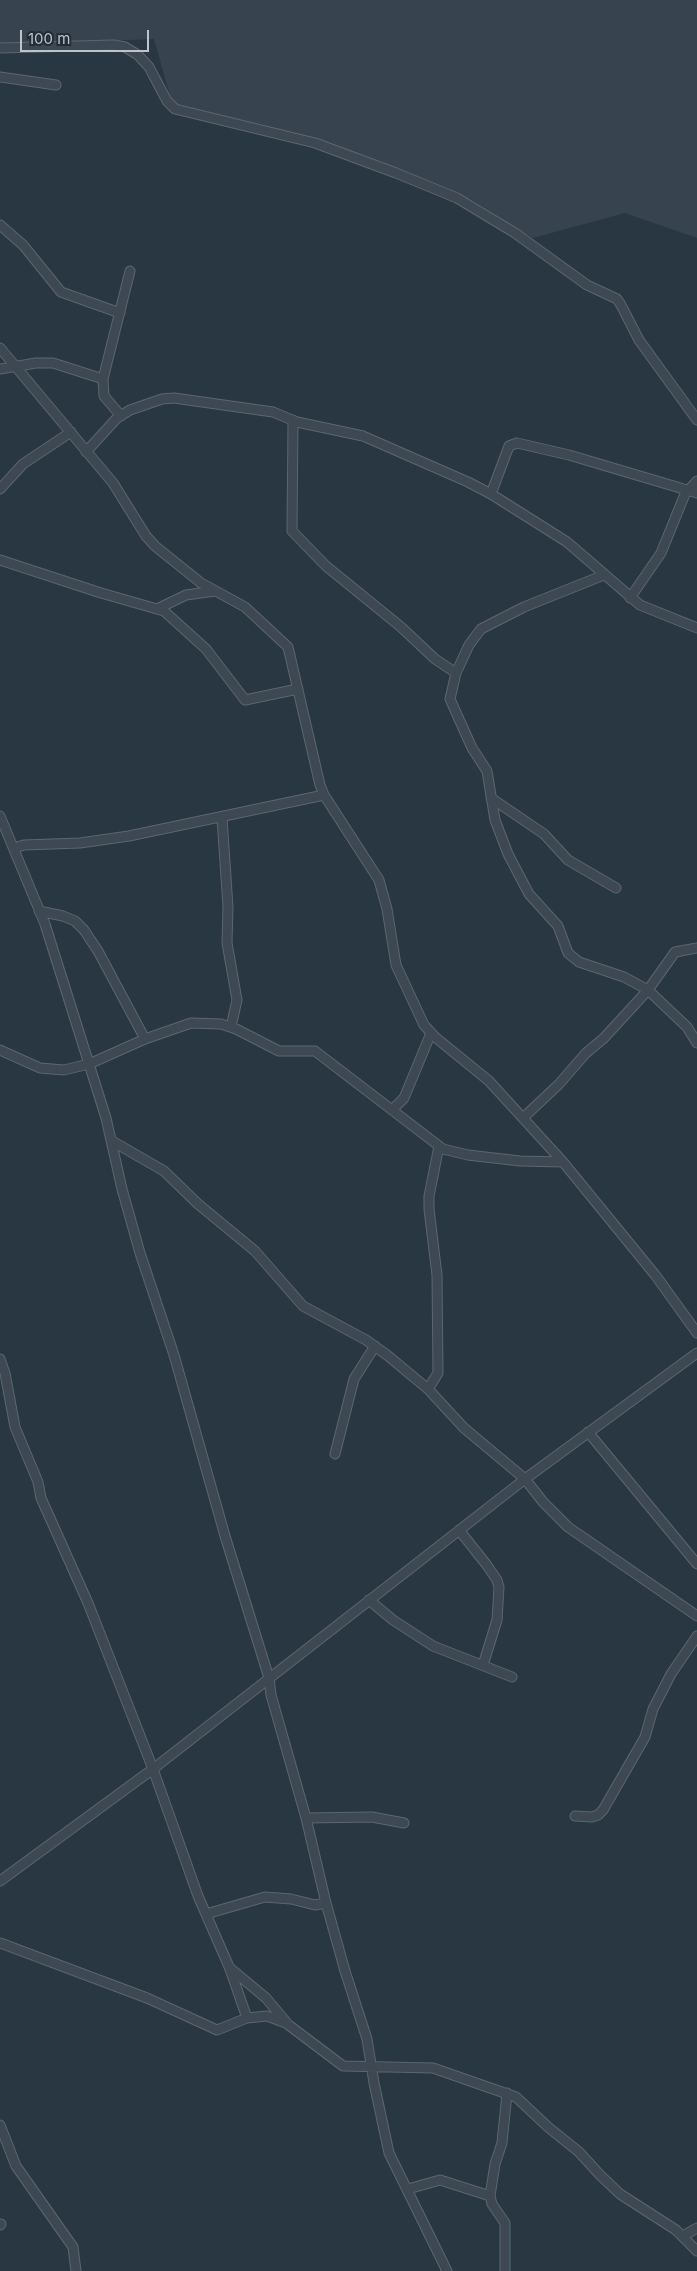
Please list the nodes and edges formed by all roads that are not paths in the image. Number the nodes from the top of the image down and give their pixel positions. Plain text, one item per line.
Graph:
1 (0, 48) edge
2 (0, 77) edge
3 (56, 85) dead end
4 (0, 225) edge
5 (130, 271) dead end
6 (120, 313) junction
7 (0, 348) edge
8 (14, 366) junction
9 (0, 369) edge
10 (103, 379) junction
11 (121, 416) junction
12 (293, 420) junction
13 (697, 420) edge
14 (71, 432) junction
15 (86, 452) junction
16 (697, 481) edge
17 (0, 489) edge
18 (687, 491) junction
19 (697, 493) edge
20 (491, 494) junction
21 (0, 560) edge
22 (604, 575) junction
23 (215, 591) junction
24 (630, 598) junction
25 (157, 609) junction
26 (697, 628) edge
27 (456, 673) junction
28 (298, 689) junction
29 (324, 795) junction
30 (491, 798) junction
31 (0, 816) edge
32 (222, 818) junction
33 (14, 848) junction
34 (616, 888) dead end
35 (39, 911) junction
36 (697, 948) edge
37 (648, 990) junction
38 (231, 1027) junction
39 (431, 1033) junction
40 (145, 1039) junction
41 (697, 1043) edge
42 (1, 1048) edge
43 (89, 1064) junction
44 (392, 1110) junction
45 (524, 1117) junction
46 (112, 1141) junction
47 (438, 1146) junction
48 (564, 1162) junction
49 (697, 1333) edge
50 (375, 1346) junction
51 (697, 1353) edge
52 (0, 1359) edge
53 (428, 1389) junction
54 (588, 1432) junction
55 (335, 1454) dead end
56 (525, 1479) junction
57 (459, 1530) junction
58 (697, 1564) edge
59 (370, 1600) junction
60 (697, 1616) edge
61 (697, 1636) edge
62 (482, 1665) junction
63 (269, 1678) junction
64 (512, 1678) dead end
65 (153, 1769) junction
66 (575, 1816) dead end
67 (306, 1818) junction
68 (404, 1823) dead end
69 (0, 1881) edge
70 (326, 1903) junction
71 (206, 1914) junction
72 (0, 1943) edge
73 (230, 1969) junction
74 (247, 2018) junction
75 (286, 2022) junction
76 (371, 2066) junction
77 (507, 2093) junction
78 (0, 2125) edge
79 (408, 2189) junction
80 (490, 2196) junction
81 (697, 2228) edge
82 (683, 2236) junction
83 (697, 2251) edge
84 (76, 2271) edge
85 (447, 2271) edge
86 (505, 2271) edge

1 - 13 street
2 - 3 street
4 - 6 street
5 - 6 street
6 - 10 street
7 - 8 street
8 - 9 street
8 - 10 street
8 - 14 street
10 - 11 street
11 - 12 street
11 - 15 street
12 - 20 street
12 - 27 street
14 - 15 street
14 - 17 street
15 - 23 street
16 - 18 street
18 - 19 street
18 - 20 street
18 - 24 street
20 - 22 street
21 - 25 street
22 - 24 street
22 - 27 street
23 - 25 street
23 - 28 street
24 - 26 street
25 - 28 street
27 - 30 street
28 - 29 street
29 - 32 street
29 - 39 street
30 - 34 street
30 - 37 street
31 - 33 street
32 - 33 street
32 - 38 street
33 - 35 street
35 - 40 street
35 - 43 street
36 - 37 street
37 - 41 street
37 - 45 street
38 - 40 street
38 - 44 street
39 - 44 street
39 - 45 street
40 - 43 street
42 - 43 street
43 - 46 street
44 - 47 street
45 - 48 street
46 - 50 street
46 - 63 street
47 - 48 street
47 - 53 street
48 - 49 street
50 - 53 street
50 - 55 street
51 - 54 street
52 - 65 street
53 - 56 street
54 - 56 street
54 - 58 street
56 - 57 street
56 - 60 street
57 - 59 street
57 - 62 street
59 - 62 street
59 - 63 street
61 - 66 street
62 - 64 street
63 - 65 street
63 - 67 street
65 - 69 street
65 - 71 street
67 - 68 street
67 - 70 street
70 - 71 street
70 - 76 street
71 - 73 street
72 - 74 street
73 - 74 street
73 - 75 street
74 - 75 street
75 - 76 street
76 - 77 street
76 - 79 street
77 - 80 street
77 - 82 street
78 - 84 street
79 - 80 street
79 - 85 street
80 - 86 street
81 - 82 street
82 - 83 street

